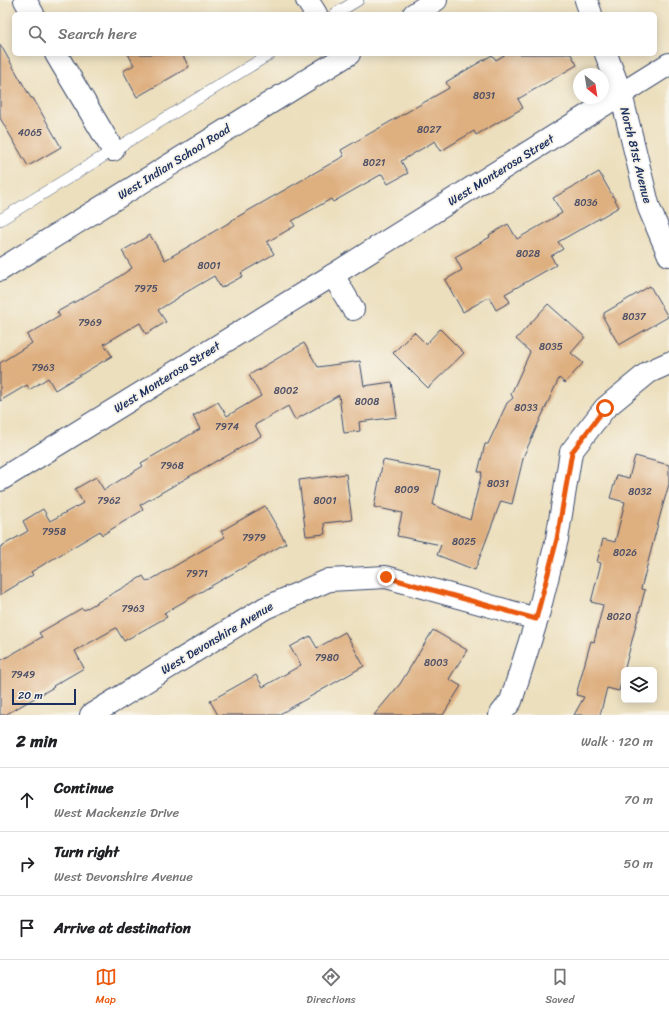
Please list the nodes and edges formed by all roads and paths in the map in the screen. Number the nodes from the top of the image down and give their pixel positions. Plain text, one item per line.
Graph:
1 (25, 0) edge
2 (307, 0) edge
3 (358, 0) edge
4 (436, 0) edge
5 (586, 0) edge
6 (32, 12) edge
7 (315, 12) edge
8 (338, 12) edge
9 (417, 12) edge
10 (590, 12) edge
11 (57, 56) edge
12 (267, 56) edge
13 (346, 56) edge
14 (607, 56) edge
15 (669, 64) edge
16 (621, 94) junction
17 (113, 150) junction
18 (0, 220) edge
19 (669, 255) edge
20 (0, 270) edge
21 (333, 275) junction
22 (353, 309) dead end
23 (669, 363) edge
24 (0, 480) edge
25 (536, 619) junction
26 (91, 715) edge
27 (500, 715) edge

1 - 6 street
2 - 7 street
3 - 8 lane
4 - 9 street
5 - 10 street
11 - 17 street
12 - 17 lane
13 - 20 street, West Indian School Road
14 - 16 street, North 81st Avenue
15 - 16 street, West Monterosa Street
16 - 19 street, North 81st Avenue
16 - 21 street, West Monterosa Street
17 - 18 lane
21 - 22 street
21 - 24 street, West Monterosa Street
23 - 25 street
25 - 26 street, West Devonshire Avenue
25 - 27 street

